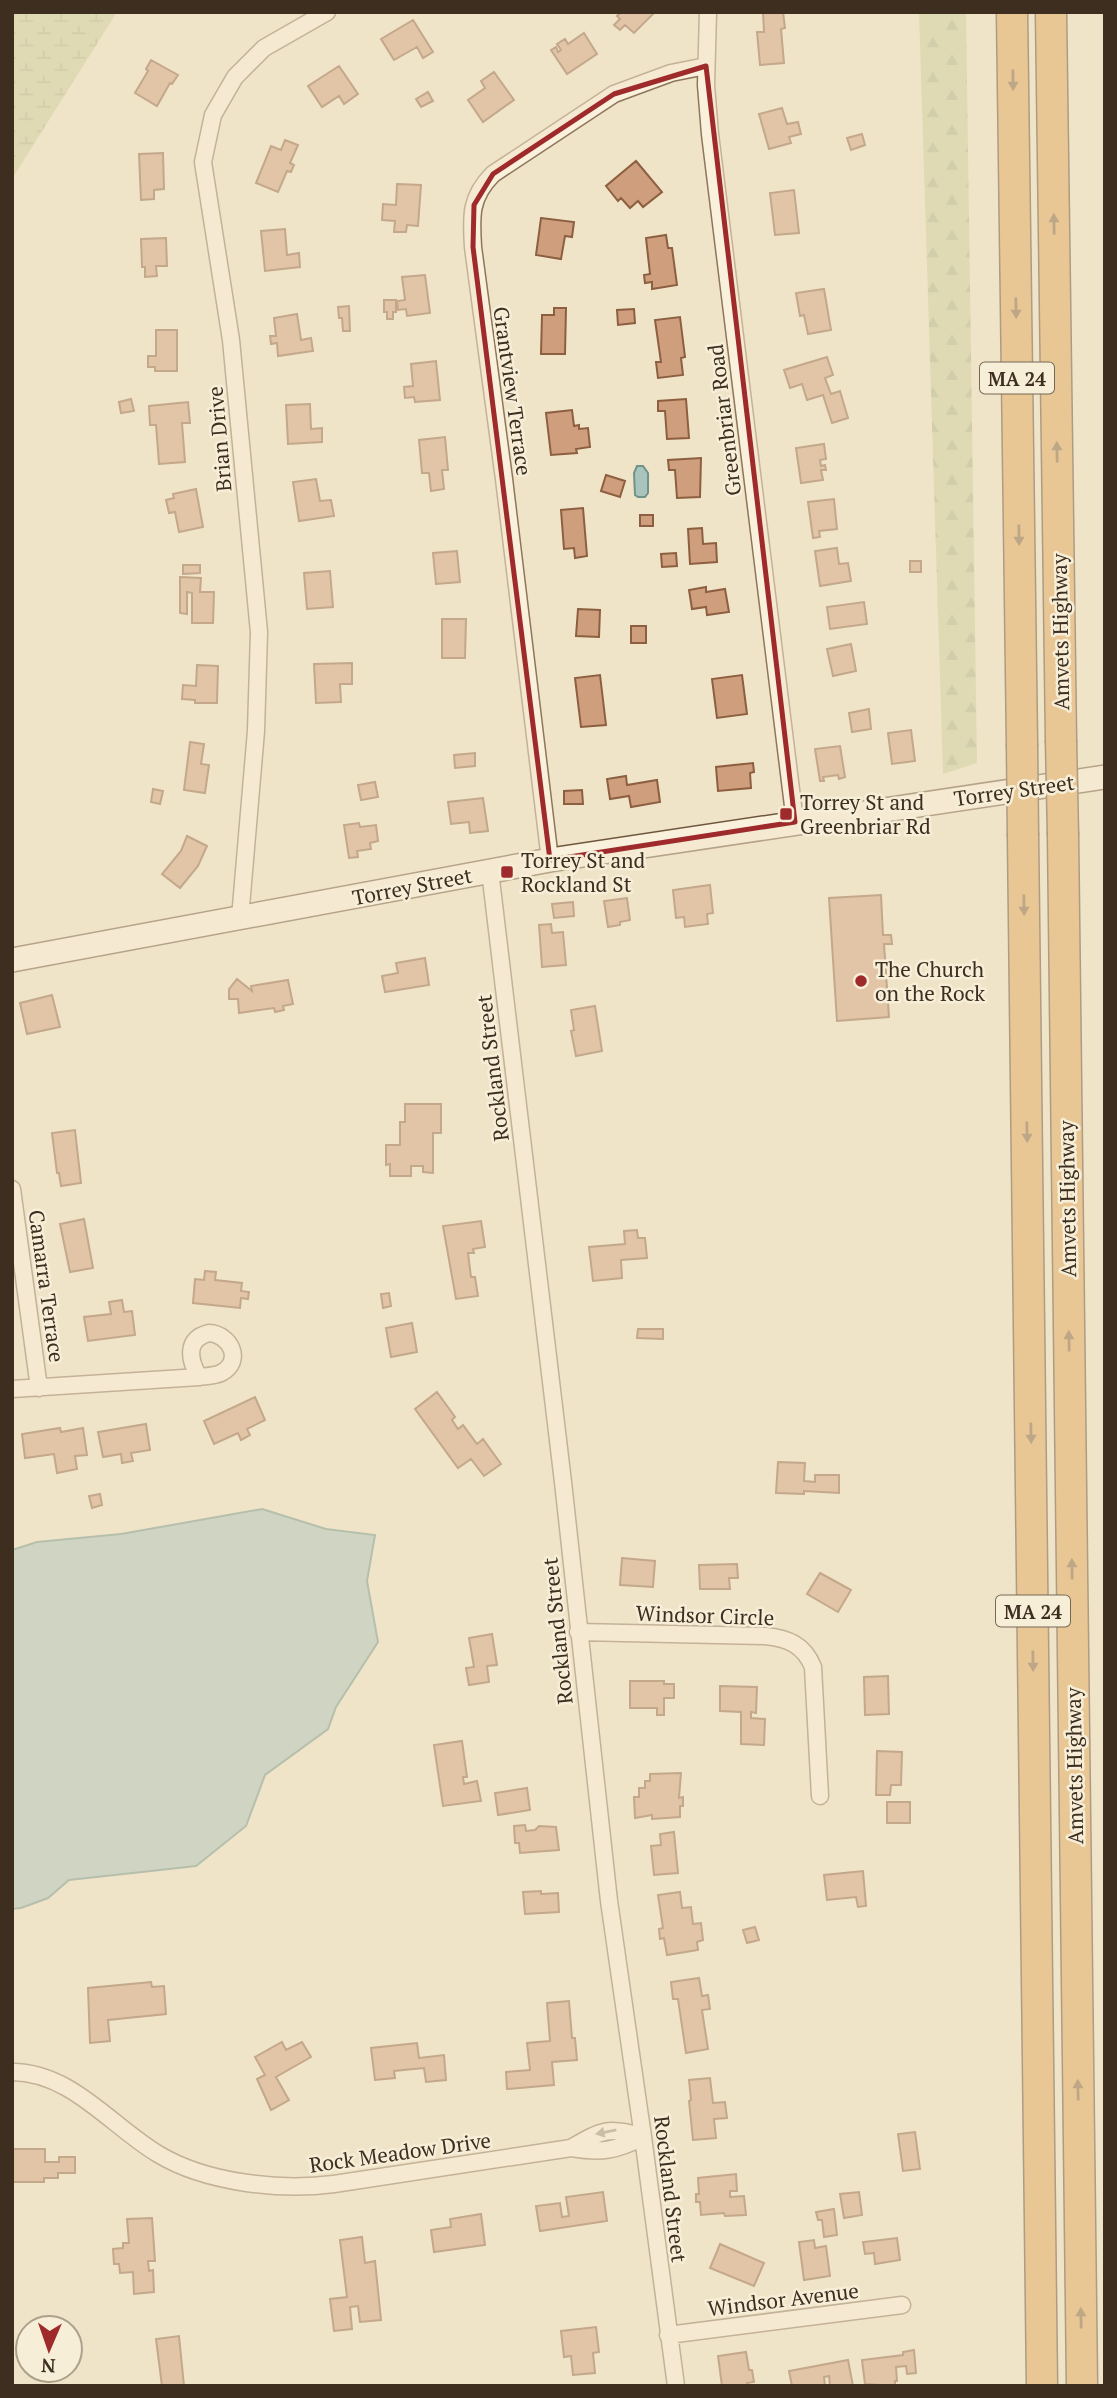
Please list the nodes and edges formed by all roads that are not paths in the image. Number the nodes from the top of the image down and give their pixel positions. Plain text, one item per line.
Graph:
1 (327, 12) edge
2 (708, 12) edge
3 (1012, 12) edge
4 (1051, 12) edge
5 (706, 66) junction
6 (1105, 777) edge
7 (795, 822) junction
8 (550, 860) junction
9 (490, 871) junction
10 (240, 918) junction
11 (12, 961) edge
12 (12, 1189) edge
13 (198, 1377) dead end
14 (39, 1388) junction
15 (12, 1389) edge
16 (578, 1632) junction
17 (820, 1796) dead end
18 (12, 2072) edge
19 (643, 2137) junction
20 (902, 2305) dead end
21 (668, 2335) junction
22 (676, 2386) edge
23 (1042, 2386) edge
24 (1082, 2386) edge

1 - 10 street, Brian Drive
2 - 5 street, Greenbriar Road
3 -> 23 highway, Amvets Highway / MA 24, bridge
24 -> 4 highway, Amvets Highway / MA 24, bridge
5 - 7 street, Greenbriar Road
5 - 8 street, Grantview Terrace
6 - 7 main road, Torrey Street
7 - 8 main road, Torrey Street
8 - 9 main road, Torrey Street
9 - 10 main road, Torrey Street
9 - 16 street, Rockland Street
10 - 11 main road, Torrey Street
12 - 14 street, Camarra Terrace
13 - 14 street
14 - 15 street
16 - 17 street, Windsor Circle
16 - 19 street, Rockland Street
18 - 19 street, Rock Meadow Drive
19 - 21 street, Rockland Street
20 - 21 street, Windsor Avenue
21 - 22 street, Rockland Street

